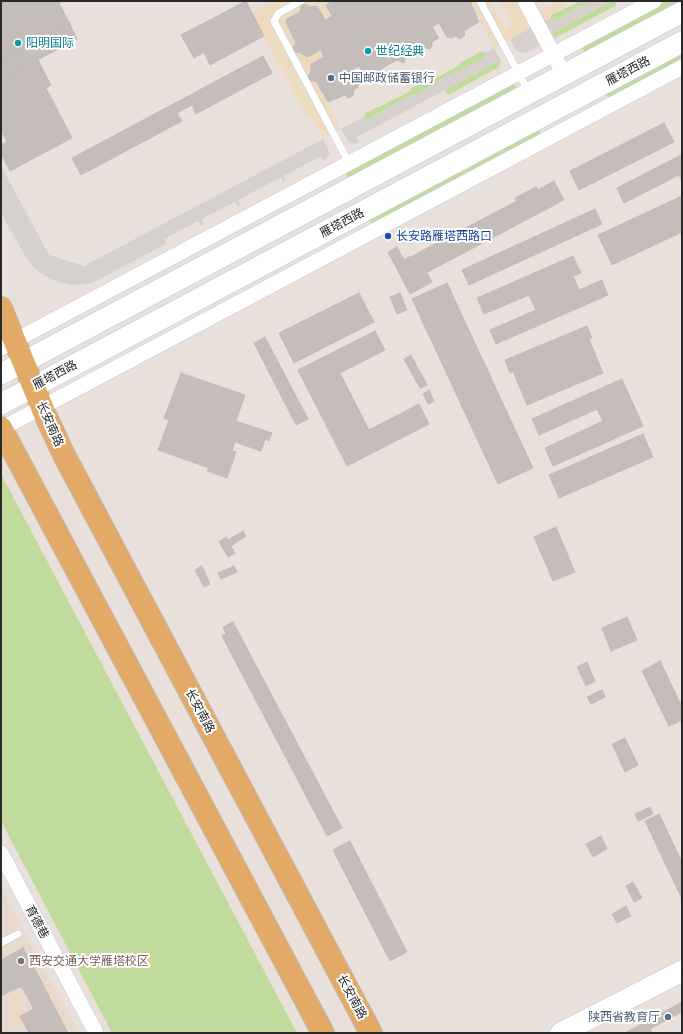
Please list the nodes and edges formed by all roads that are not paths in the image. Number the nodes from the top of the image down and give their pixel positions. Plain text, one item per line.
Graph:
1 (301, 1) edge
2 (480, 1) edge
3 (525, 1) edge
4 (654, 1) edge
5 (682, 12) edge
6 (682, 42) edge
7 (554, 54) junction
8 (682, 67) edge
9 (518, 73) junction
10 (564, 74) junction
11 (529, 93) junction
12 (349, 163) junction
13 (1, 308) edge
14 (8, 344) edge
15 (24, 362) junction
16 (1, 374) edge
17 (34, 387) junction
18 (1, 404) edge
19 (42, 408) junction
20 (1, 429) edge
21 (1, 853) edge
22 (18, 934) dead end
23 (1, 943) edge
24 (682, 971) edge
25 (96, 1033) edge
26 (323, 1033) edge
27 (371, 1033) edge
28 (561, 1033) edge

1 - 12 lane
2 - 9 lane
3 - 7 street
4 - 7 street
5 - 10 main road
6 - 17 main road, 雁塔西路
7 - 9 street
7 - 10 street
8 - 19 street
9 - 11 lane
9 - 12 street
10 - 11 main road
11 - 15 main road
12 - 14 street
13 - 14 main road, 长安南路
14 - 15 main road, 长安南路
15 - 16 main road
15 - 17 main road, 长安南路
17 - 18 main road, 雁塔西路
17 - 19 main road, 长安南路
19 - 20 street
19 - 27 main road, 长安南路
20 - 26 main road
21 - 25 street, 育德巷
22 - 23 lane
24 - 28 main road

